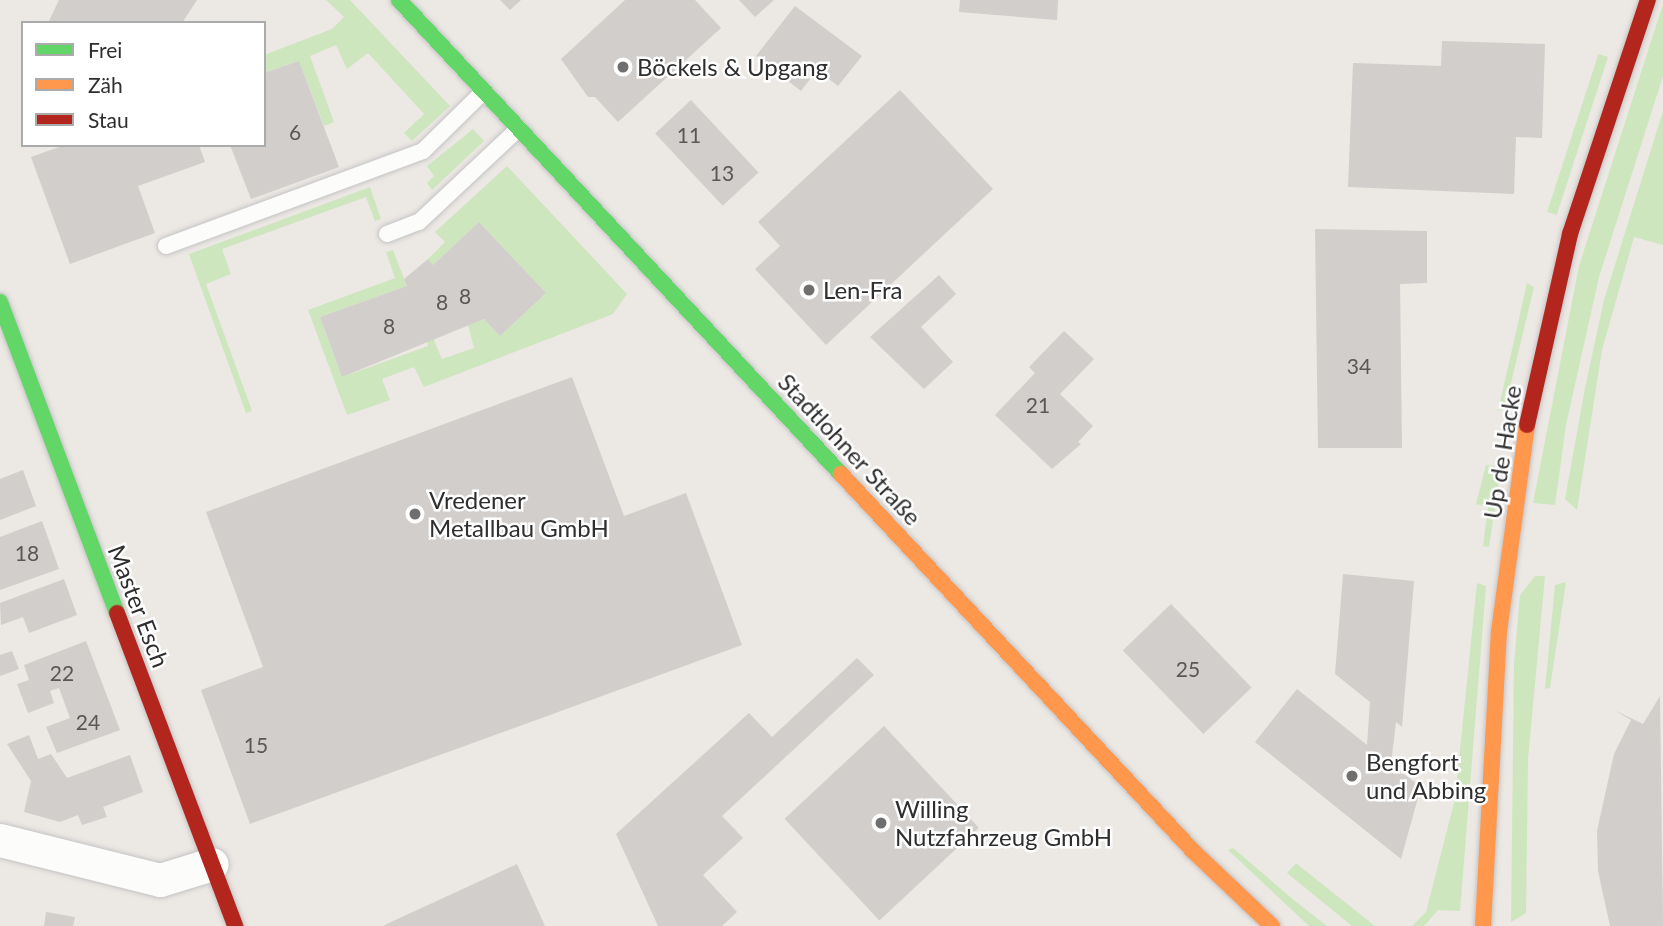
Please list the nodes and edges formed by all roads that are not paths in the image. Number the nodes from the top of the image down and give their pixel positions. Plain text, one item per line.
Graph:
1 (399, 0) edge
2 (1648, 0) edge
3 (484, 91) junction
4 (519, 128) junction
5 (387, 234) dead end
6 (166, 246) dead end
7 (0, 302) edge
8 (0, 840) edge
9 (212, 864) junction
10 (235, 926) edge
11 (1272, 926) edge
12 (1483, 926) edge

1 - 3 street, Stadtlohner Straße
2 - 12 street, Up de Hacke
3 - 4 street, Stadtlohner Straße
3 - 6 lane
4 - 5 lane
4 - 11 street, Stadtlohner Straße
7 - 9 street, Master Esch
8 - 9 street
9 - 10 street, Master Esch

